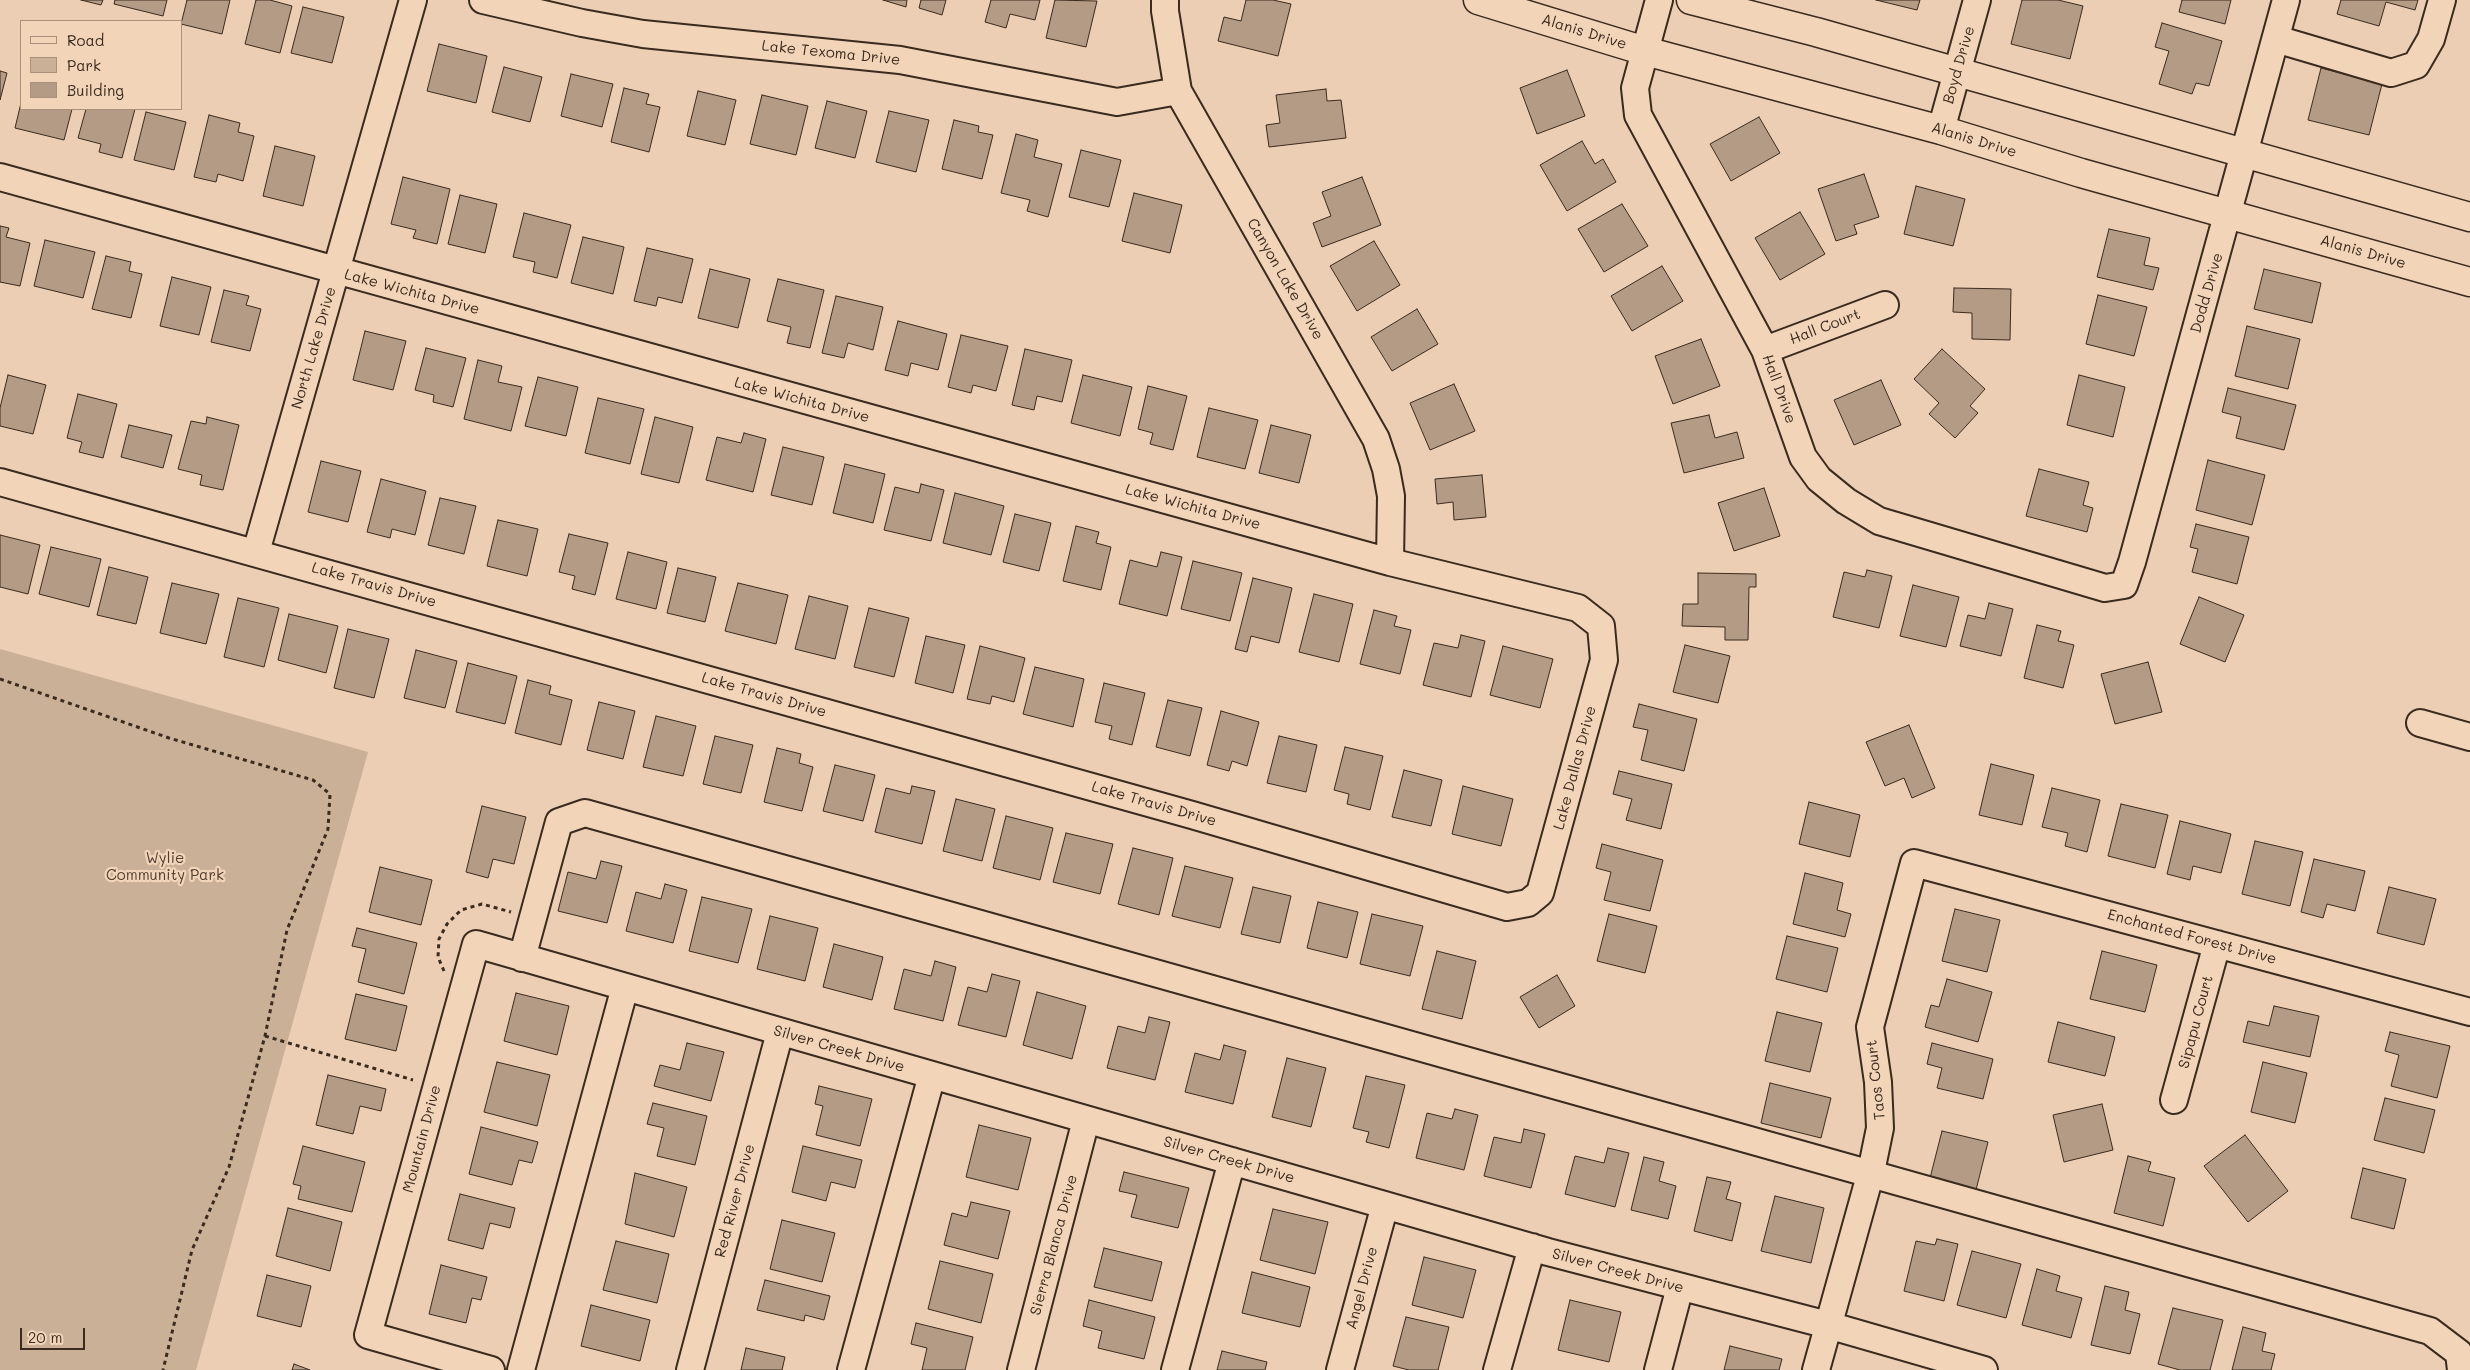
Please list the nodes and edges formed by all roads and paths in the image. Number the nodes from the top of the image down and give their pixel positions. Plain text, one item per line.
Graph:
1 (413, 0) edge
2 (483, 0) edge
3 (1165, 0) edge
4 (1478, 0) edge
5 (1659, 0) edge
6 (1691, 0) edge
7 (1977, 0) edge
8 (2286, 0) edge
9 (2442, 0) edge
10 (2276, 39) junction
11 (1645, 51) junction
12 (1957, 72) junction
13 (1178, 90) junction
14 (1941, 130) junction
15 (2245, 155) junction
16 (0, 178) edge
17 (2229, 213) junction
18 (2470, 217) edge
19 (336, 271) junction
20 (2470, 282) edge
21 (1884, 305) dead end
22 (1765, 350) junction
23 (0, 482) edge
24 (256, 552) junction
25 (1390, 562) junction
26 (2124, 585) joint
27 (1600, 626) joint
28 (0, 679) edge
29 (2420, 723) dead end
30 (2470, 737) edge
31 (1914, 863) joint
32 (1528, 903) joint
33 (476, 944) joint
34 (2217, 944) junction
35 (522, 958) junction
36 (625, 987) junction
37 (2470, 1012) edge
38 (780, 1032) junction
39 (265, 1036) junction
40 (932, 1075) junction
41 (436, 1088) junction
42 (2174, 1100) dead end
43 (1086, 1120) junction
44 (1232, 1161) junction
45 (1871, 1172) junction
46 (1385, 1205) junction
47 (1532, 1247) junction
48 (1680, 1288) junction
49 (1828, 1326) junction
50 (163, 1370) edge
51 (491, 1370) edge
52 (521, 1370) edge
53 (690, 1370) edge
54 (851, 1370) edge
55 (1021, 1370) edge
56 (1175, 1370) edge
57 (1340, 1370) edge
58 (1497, 1370) edge
59 (1658, 1370) edge
60 (1816, 1370) edge
61 (1981, 1370) edge
62 (2461, 1370) edge

1 - 19 street, North Lake Drive
2 - 13 street, Lake Texoma Drive
3 - 13 street, Canyon Lake Drive
4 - 11 main road, Alanis Drive
5 - 11 street, Hall Drive
6 - 12 main road
7 - 12 street, Boyd Drive
8 - 10 street, Dodd Drive
9 - 10 street
10 - 15 street, Dodd Drive
11 - 14 main road, Alanis Drive
11 - 22 street, Hall Drive
12 - 14 street, Boyd Drive
12 - 15 main road
13 - 25 street, Canyon Lake Drive
14 - 17 main road, Alanis Drive
15 - 17 street, Dodd Drive
15 - 18 main road
16 - 19 street, Lake Wichita Drive
17 - 20 main road, Alanis Drive
17 - 26 street, Dodd Drive
19 - 24 street, North Lake Drive
19 - 25 street, Lake Wichita Drive
21 - 22 street, Hall Court
22 - 26 street, Hall Drive
23 - 24 street, Lake Travis Drive
24 - 32 street, Lake Travis Drive
25 - 27 street, Lake Wichita Drive
27 - 32 street, Lake Dallas Drive
28 - 39 path
29 - 30 street
31 - 34 street, Enchanted Forest Drive
31 - 45 street, Taos Court
33 - 35 street, Silver Creek Drive
33 - 41 street, Mountain Drive
34 - 37 street, Enchanted Forest Drive
34 - 42 street, Sipapu Court
35 - 36 street, Silver Creek Drive
35 - 45 street
36 - 38 street, Silver Creek Drive
36 - 52 street
38 - 40 street, Silver Creek Drive
38 - 53 street, Red River Drive
39 - 41 path
39 - 50 path
40 - 43 street, Silver Creek Drive
40 - 54 street
41 - 51 street, Mountain Drive
43 - 44 street, Silver Creek Drive
43 - 55 street, Sierra Blanca Drive
44 - 46 street, Silver Creek Drive
44 - 56 street
45 - 49 street, Taos Court
45 - 62 street
46 - 47 street, Silver Creek Drive
46 - 57 street, Angel Drive
47 - 48 street, Silver Creek Drive
47 - 58 street
48 - 49 street, Silver Creek Drive
48 - 59 street
49 - 60 street, Taos Court
49 - 61 street, Silver Creek Drive

